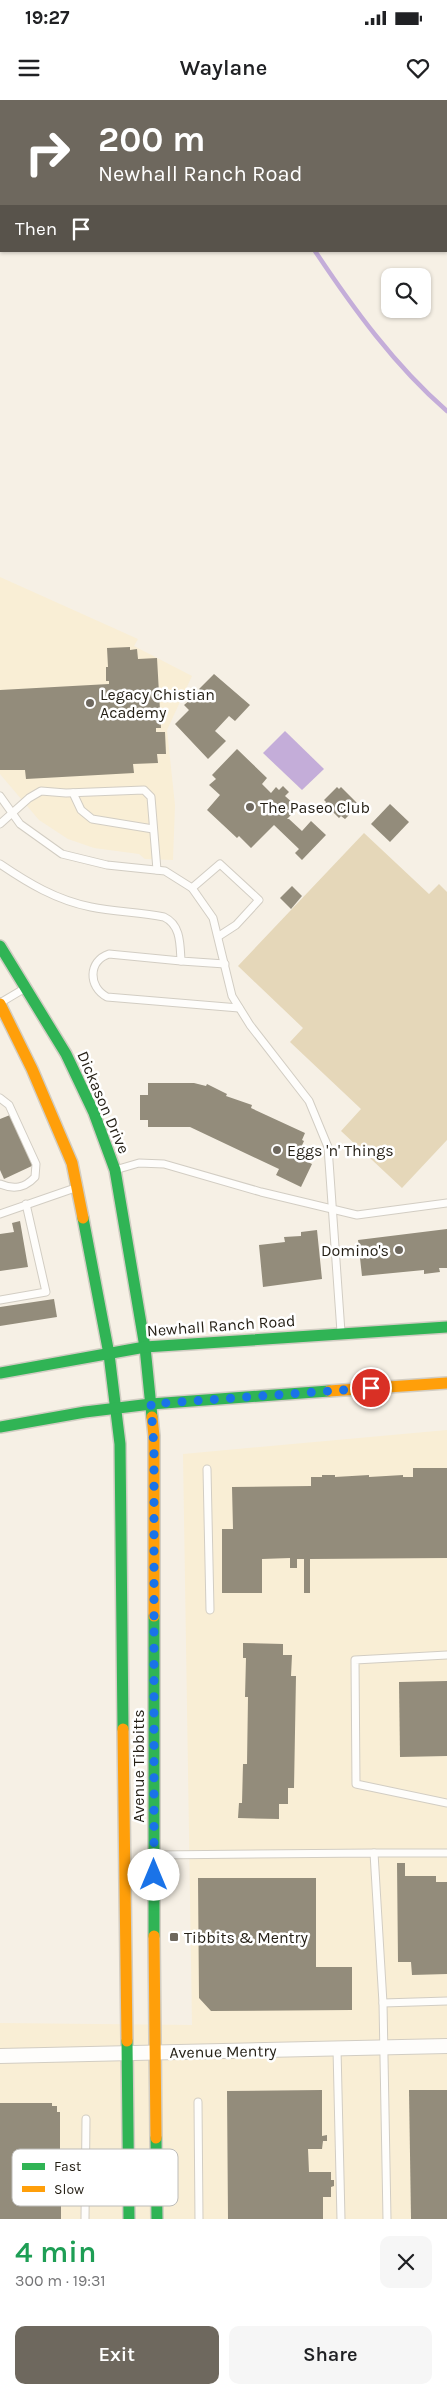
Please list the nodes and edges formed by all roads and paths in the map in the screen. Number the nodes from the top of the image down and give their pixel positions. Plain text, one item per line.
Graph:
1 (73, 793) junction
2 (0, 796) edge
3 (12, 813) junction
4 (0, 824) edge
5 (153, 829) junction
6 (0, 864) edge
7 (157, 870) junction
8 (192, 888) junction
9 (219, 936) junction
10 (0, 946) edge
11 (180, 961) junction
12 (225, 964) junction
13 (27, 987) junction
14 (0, 1003) edge
15 (239, 1008) junction
16 (0, 1098) edge
17 (115, 1170) junction
18 (0, 1184) edge
19 (78, 1187) junction
20 (447, 1203) edge
21 (26, 1204) junction
22 (333, 1208) junction
23 (0, 1214) edge
24 (0, 1300) edge
25 (447, 1327) edge
26 (341, 1332) junction
27 (145, 1347) junction
28 (109, 1354) junction
29 (0, 1373) edge
30 (447, 1383) edge
31 (151, 1404) junction
32 (116, 1409) junction
33 (0, 1427) edge
34 (207, 1469) dead end
35 (210, 1610) dead end
36 (447, 1655) edge
37 (447, 1803) edge
38 (374, 1853) junction
39 (447, 1853) edge
40 (154, 1855) junction
41 (447, 2001) edge
42 (383, 2003) junction
43 (447, 2046) edge
44 (384, 2048) junction
45 (337, 2049) junction
46 (154, 2052) junction
47 (128, 2053) junction
48 (0, 2056) edge
49 (198, 2102) dead end
50 (86, 2119) dead end
51 (86, 2149) edge
52 (129, 2149) edge
53 (156, 2149) edge
54 (85, 2206) edge
55 (129, 2206) edge
56 (157, 2206) edge
57 (85, 2219) edge
58 (129, 2219) edge
59 (157, 2219) edge
60 (199, 2219) edge
61 (341, 2219) edge
62 (387, 2219) edge

1 - 3 lane
1 - 5 lane
1 - 5 lane
2 - 3 lane
3 - 4 lane
3 - 7 lane
5 - 7 lane
6 - 11 lane
7 - 8 lane
8 - 9 lane
8 - 9 lane
9 - 12 lane
10 - 13 street, Dickason Drive
11 - 12 lane
11 - 15 lane
12 - 15 lane
13 - 14 lane
13 - 17 street, Dickason Drive
14 - 19 street
15 - 22 lane
16 - 18 lane
17 - 22 lane
17 - 27 street, Dickason Drive
19 - 21 lane
19 - 28 street
20 - 22 lane
21 - 23 lane
21 - 24 lane
22 - 26 lane
25 - 26 street, Newhall Ranch Road
26 - 27 street, Newhall Ranch Road
27 - 28 street, Newhall Ranch Road
27 - 31 street, Dickason Drive
28 - 29 street, Newhall Ranch Road
28 - 32 street, Avenue Tibbitts
30 - 31 street
31 - 32 street
31 - 40 street, Avenue Tibbitts
32 - 33 street
32 - 47 street, Avenue Tibbitts
34 - 35 lane
36 - 37 lane
38 - 39 lane
38 - 40 lane
38 - 42 lane
40 - 46 street, Avenue Tibbitts
41 - 42 lane
42 - 44 lane
43 - 44 street, Avenue Mentry
44 - 45 street, Avenue Mentry
44 - 62 lane
45 - 46 street, Avenue Mentry
45 - 61 lane
46 - 47 street, Avenue Mentry
46 - 53 street, Avenue Tibbitts
47 - 48 street, Avenue Mentry
47 - 52 street, Avenue Tibbitts
49 - 60 lane
50 - 51 lane
54 - 57 lane
55 - 58 street, Avenue Tibbitts
56 - 59 street, Avenue Tibbitts

